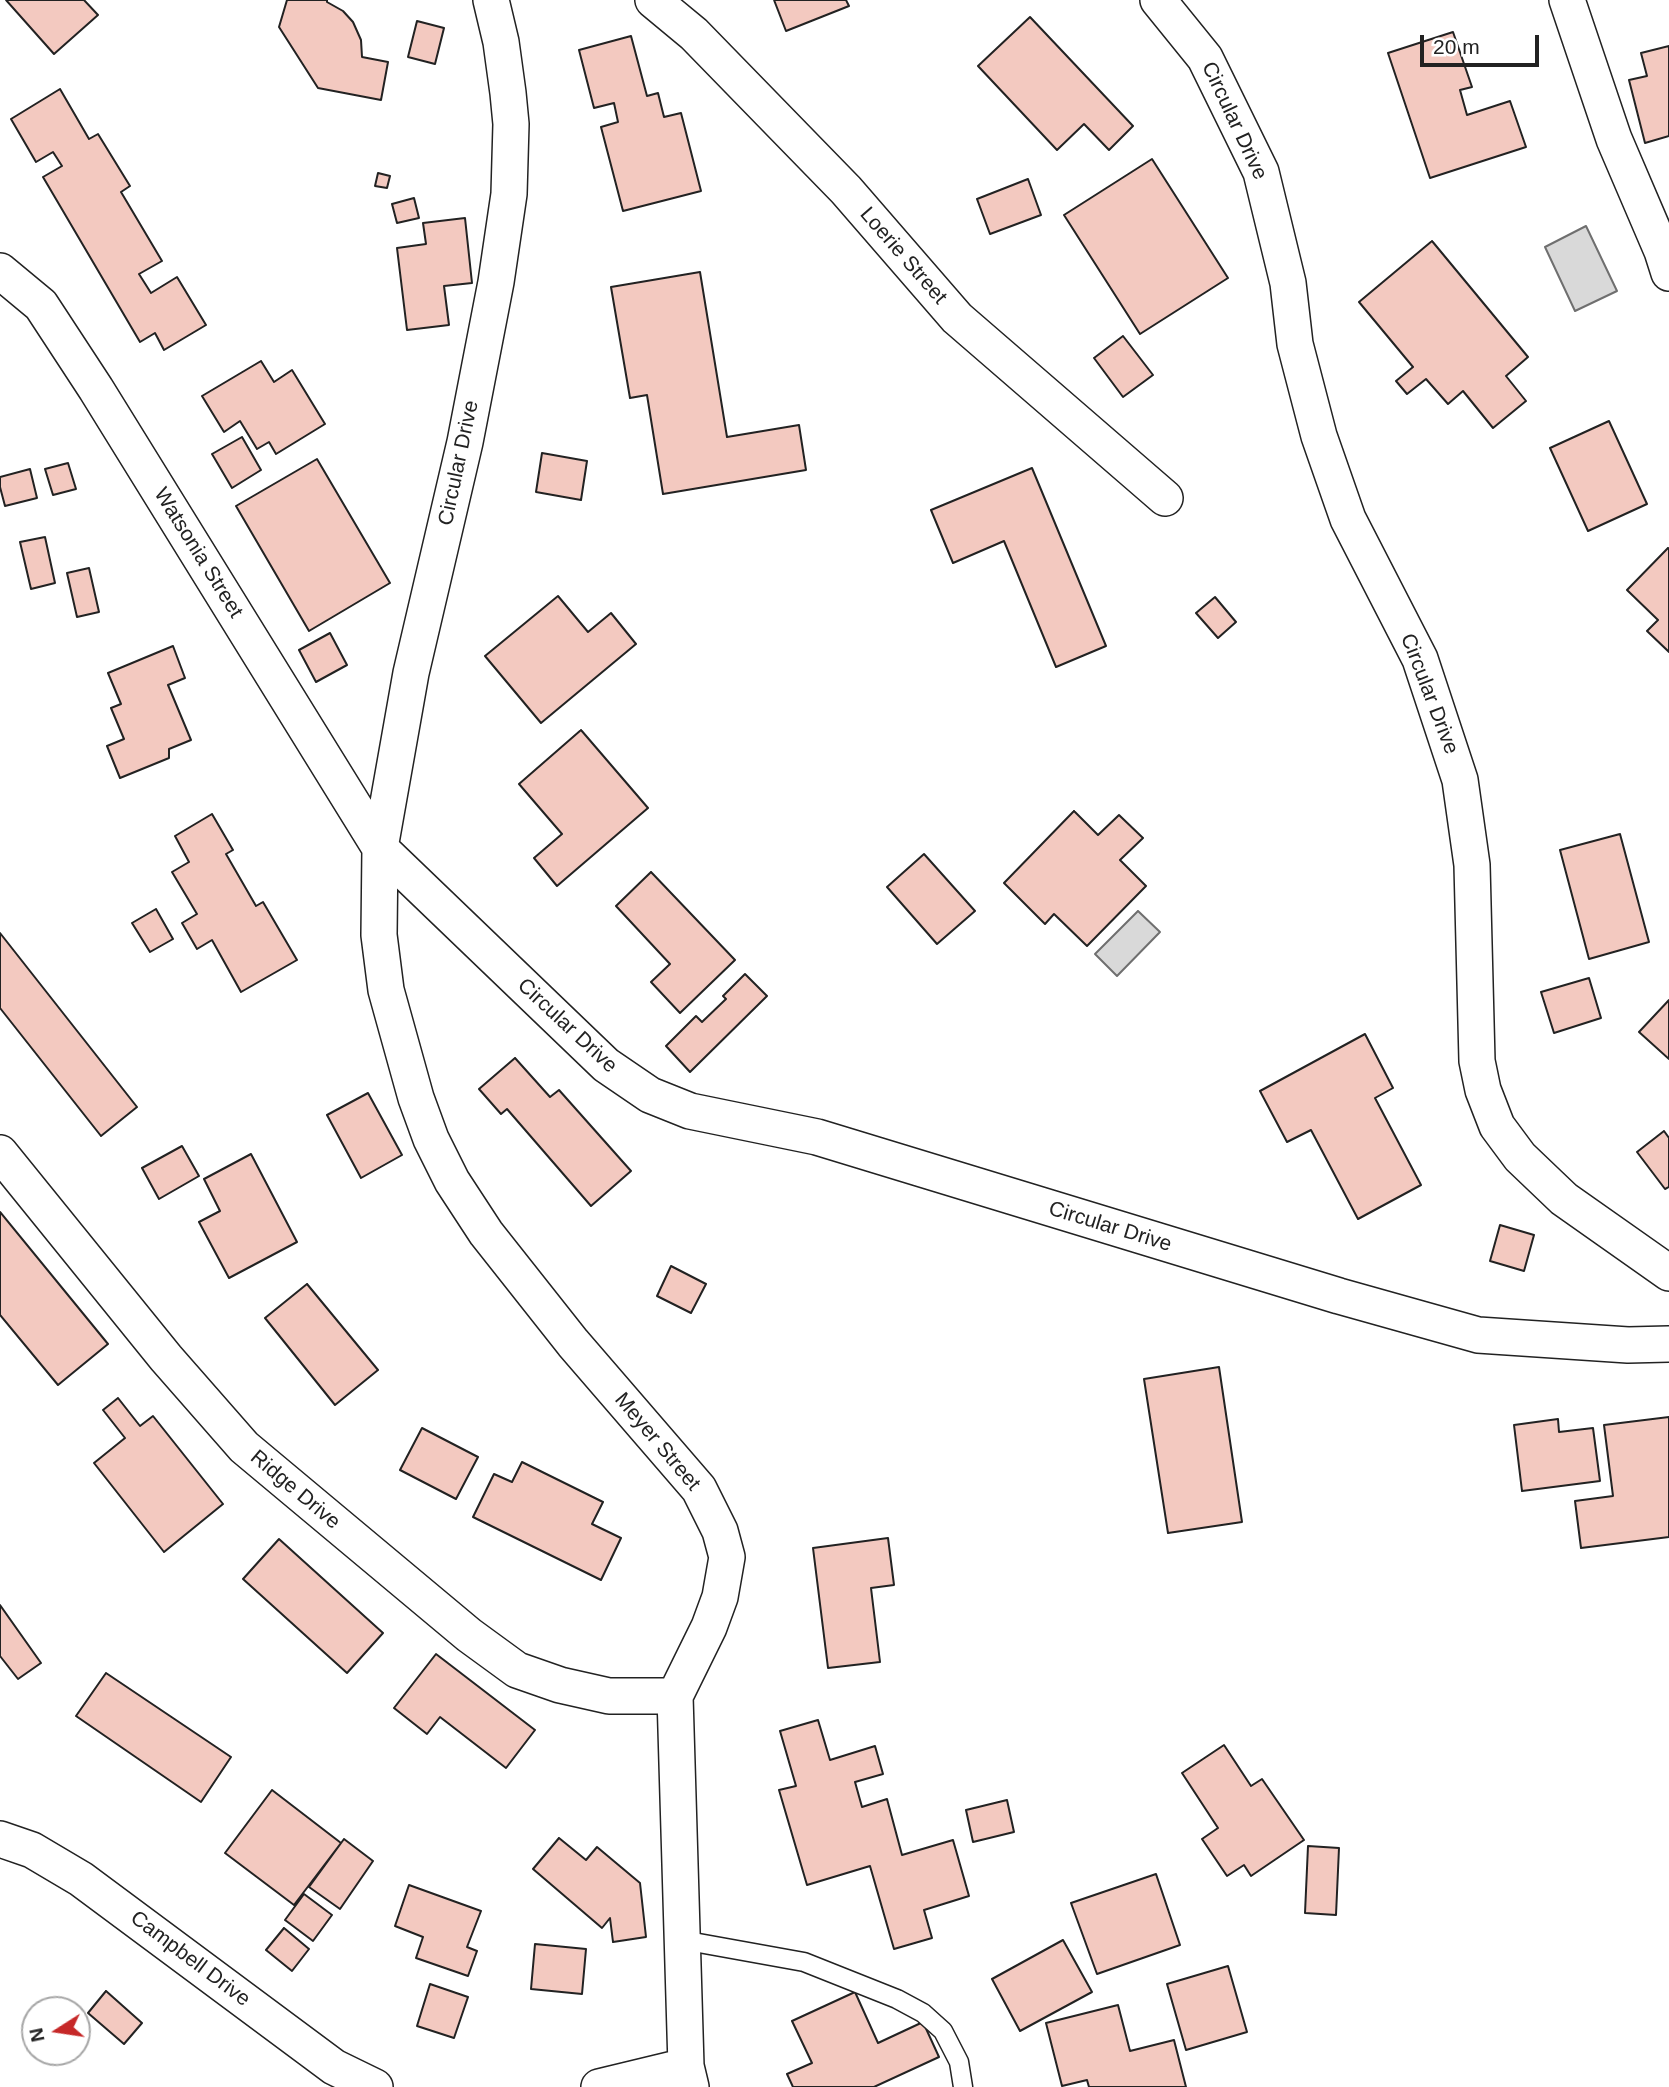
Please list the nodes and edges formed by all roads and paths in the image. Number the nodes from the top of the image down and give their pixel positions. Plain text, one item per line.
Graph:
1 (491, 0) edge
2 (653, 0) edge
3 (1158, 0) edge
4 (1567, 0) edge
5 (0, 271) edge
6 (1669, 273) edge
7 (1165, 498) dead end
8 (380, 848) junction
9 (0, 1153) edge
10 (1669, 1273) edge
11 (1669, 1344) edge
12 (676, 1696) junction
13 (0, 1839) edge
14 (682, 1940) junction
15 (689, 2076) edge
16 (375, 2087) edge
17 (599, 2087) edge
18 (963, 2087) edge

1 - 8 street, Circular Drive
2 - 7 street, Loerie Street
3 - 10 street, Circular Drive
4 - 6 street
5 - 8 street, Watsonia Street
8 - 11 street, Circular Drive
8 - 12 street, Meyer Street
9 - 12 street, Ridge Drive
12 - 14 street, Meyer Street
13 - 16 street, Campbell Drive
14 - 15 street, Meyer Street
14 - 18 lane
15 - 17 street

